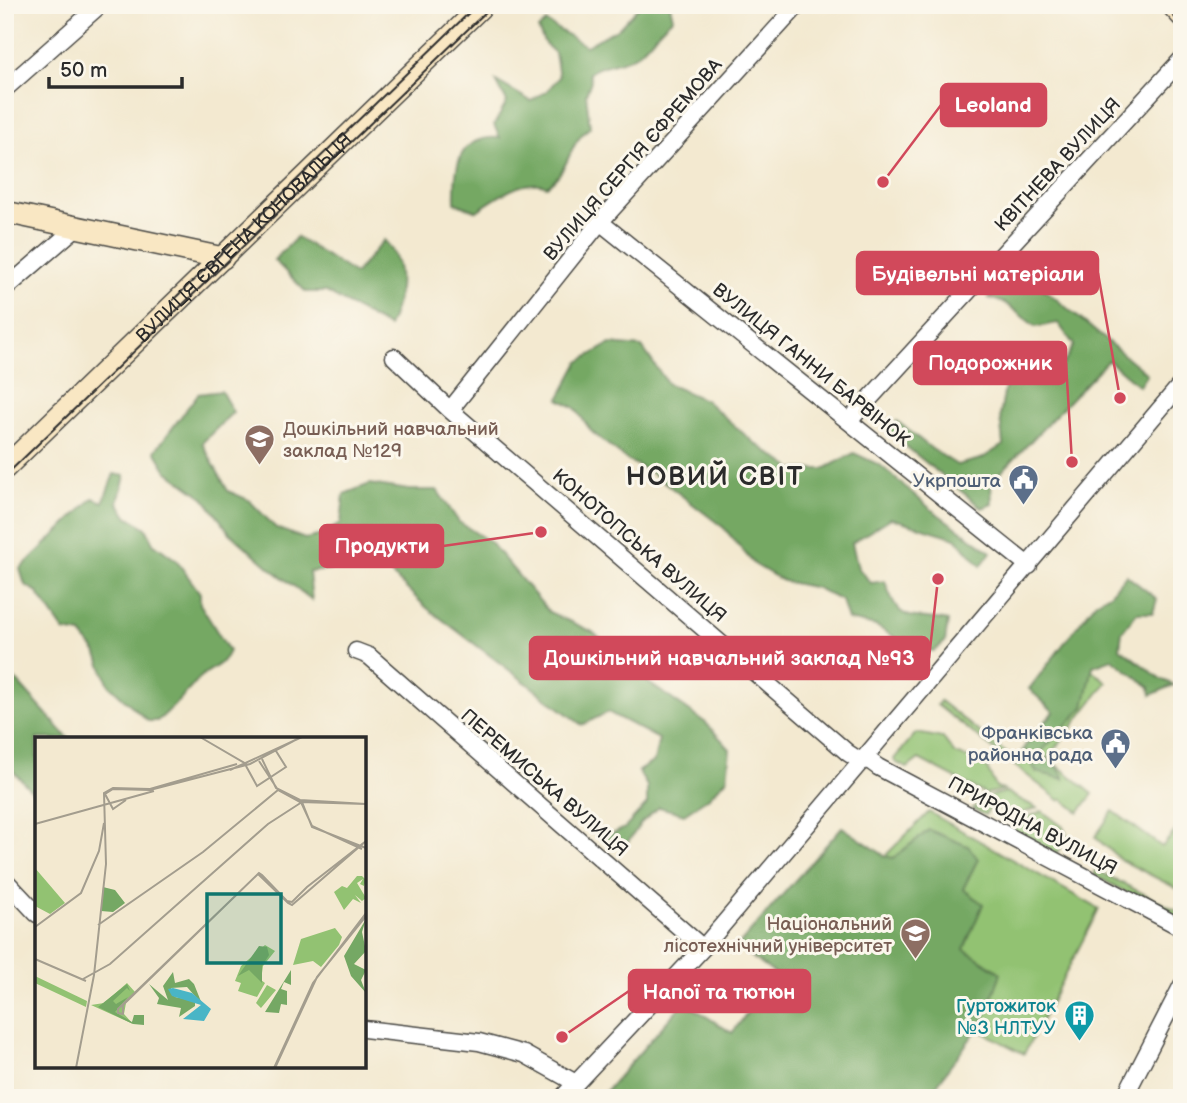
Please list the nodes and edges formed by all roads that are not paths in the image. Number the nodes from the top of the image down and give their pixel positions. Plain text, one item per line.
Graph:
1 (100, 5) edge
2 (484, 5) edge
3 (799, 5) edge
4 (1172, 5) edge
5 (1182, 16) edge
6 (1182, 59) edge
7 (5, 89) edge
8 (5, 212) edge
9 (600, 222) junction
10 (78, 226) junction
11 (223, 258) junction
12 (5, 289) edge
13 (394, 357) dead end
14 (1182, 383) edge
15 (450, 410) junction
16 (849, 421) junction
17 (5, 468) edge
18 (1029, 566) junction
19 (356, 651) dead end
20 (864, 760) junction
21 (5, 880) edge
22 (35, 912) edge
23 (1182, 928) edge
24 (704, 948) junction
25 (1182, 985) edge
26 (366, 1029) edge
27 (574, 1082) junction
28 (562, 1098) edge
29 (1124, 1098) edge

1 - 7 street
2 - 11 street, ВУЛИЦЯ ЄВГЕНА КОНОВАЛЬЦЯ
3 - 9 street, ВУЛИЦЯ СЕРГІЯ ЄФРЕМОВА
4 - 5 street
6 - 16 street, КВІТНЕВА ВУЛИЦЯ
8 - 10 street
9 - 15 street, ВУЛИЦЯ СЕРГІЯ ЄФРЕМОВА
9 - 16 street, ВУЛИЦЯ ГАННИ БАРВІНОК
10 - 11 street
10 - 12 street
11 - 17 street, ВУЛИЦЯ ЄВГЕНА КОНОВАЛЬЦЯ
13 - 15 street, КОНОТОПСЬКА ВУЛИЦЯ
14 - 18 street
15 - 20 street, КОНОТОПСЬКА ВУЛИЦЯ
16 - 18 street, ВУЛИЦЯ ГАННИ БАРВІНОК
18 - 20 street
19 - 24 street, ПЕРЕМИСЬКА ВУЛИЦЯ
20 - 23 street, ПРИРОДНА ВУЛИЦЯ
20 - 24 street
21 - 22 street
24 - 27 street
25 - 29 street
26 - 27 street
27 - 28 street

